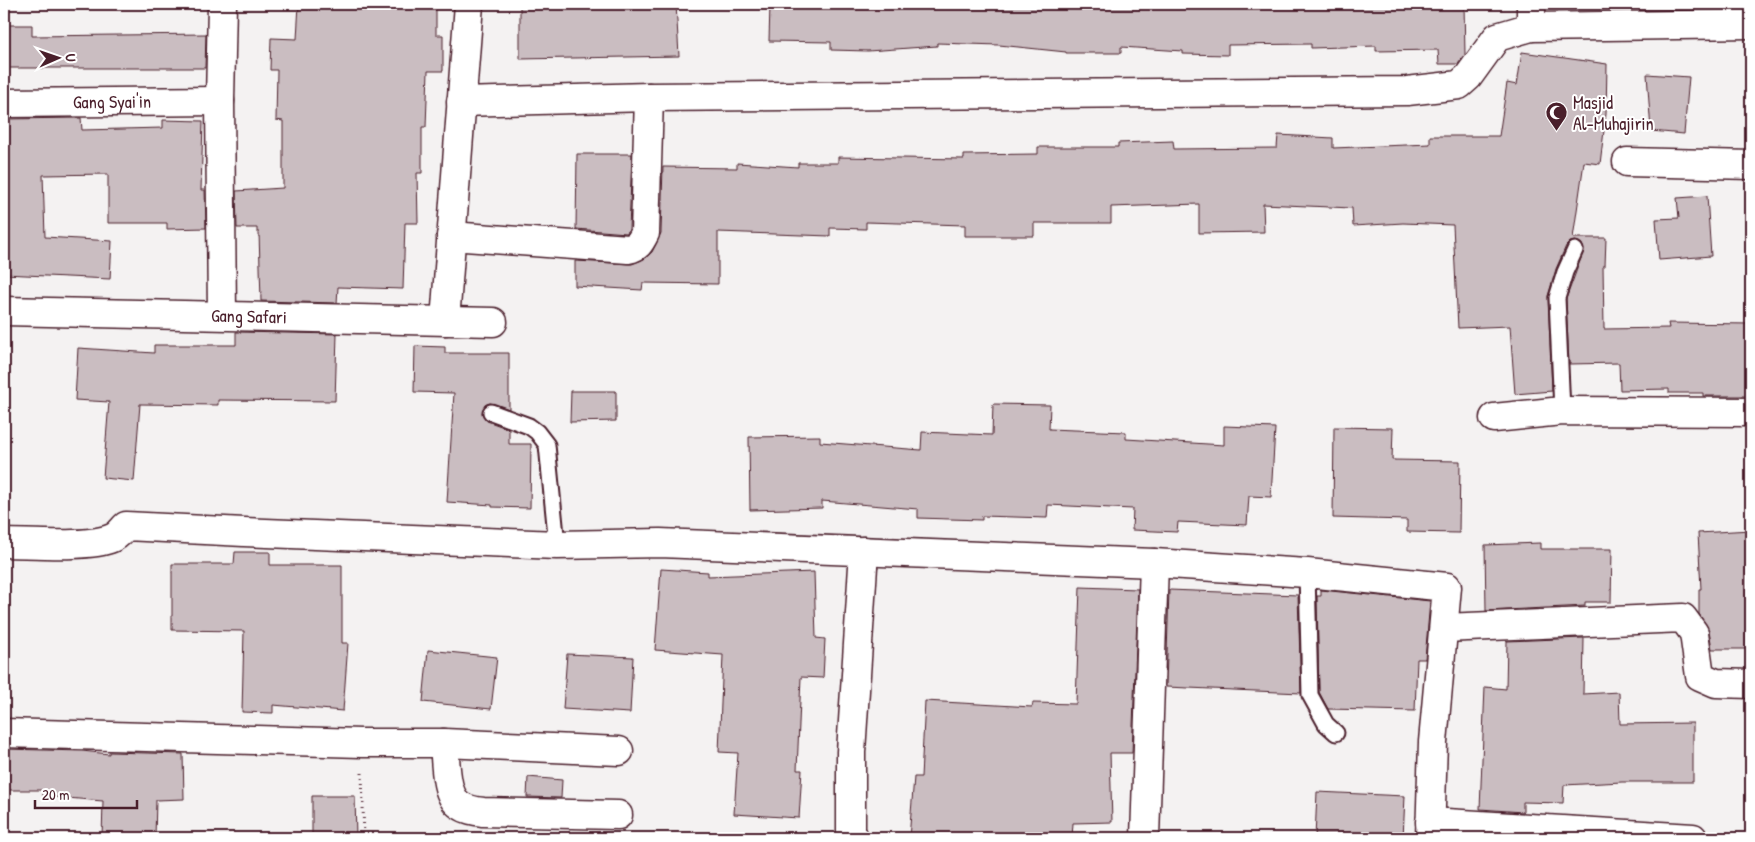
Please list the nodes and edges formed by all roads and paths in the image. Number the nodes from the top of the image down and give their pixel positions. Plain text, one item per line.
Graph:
1 (222, 4) edge
2 (469, 4) edge
3 (1531, 15) edge
4 (1751, 24) edge
5 (649, 97) junction
6 (220, 101) junction
7 (461, 102) junction
8 (4, 103) edge
9 (1628, 162) dead end
10 (1751, 165) edge
11 (451, 236) junction
12 (1575, 250) dead end
13 (4, 311) edge
14 (222, 315) junction
15 (445, 321) junction
16 (493, 322) dead end
17 (1562, 411) junction
18 (491, 412) dead end
19 (1751, 412) edge
20 (1494, 418) dead end
21 (4, 543) edge
22 (557, 545) junction
23 (864, 551) junction
24 (1154, 563) junction
25 (1307, 573) junction
26 (1444, 628) junction
27 (1751, 684) edge
28 (4, 733) edge
29 (1336, 733) dead end
30 (361, 743) junction
31 (444, 743) junction
32 (618, 752) dead end
33 (618, 815) dead end
34 (1430, 830) edge
35 (364, 838) edge
36 (851, 838) edge
37 (1145, 838) edge
38 (1693, 838) edge

1 - 6 street
2 - 7 street
3 - 4 street
3 - 5 street
5 - 7 street
5 - 11 street
6 - 8 street, Gang Syai'in
6 - 14 street
7 - 11 street
9 - 10 street
11 - 15 street
12 - 17 lane
13 - 14 street, Gang Safari
14 - 15 street, Gang Safari
15 - 16 street, Gang Safari
17 - 19 street
17 - 20 street
18 - 22 lane
21 - 22 street
22 - 23 street
23 - 24 street
23 - 36 street
24 - 25 street
24 - 37 street
25 - 26 street
25 - 29 lane
26 - 27 street
26 - 34 street
28 - 30 street
30 - 31 street
30 - 35 path
31 - 32 street
31 - 33 street
34 - 38 street

